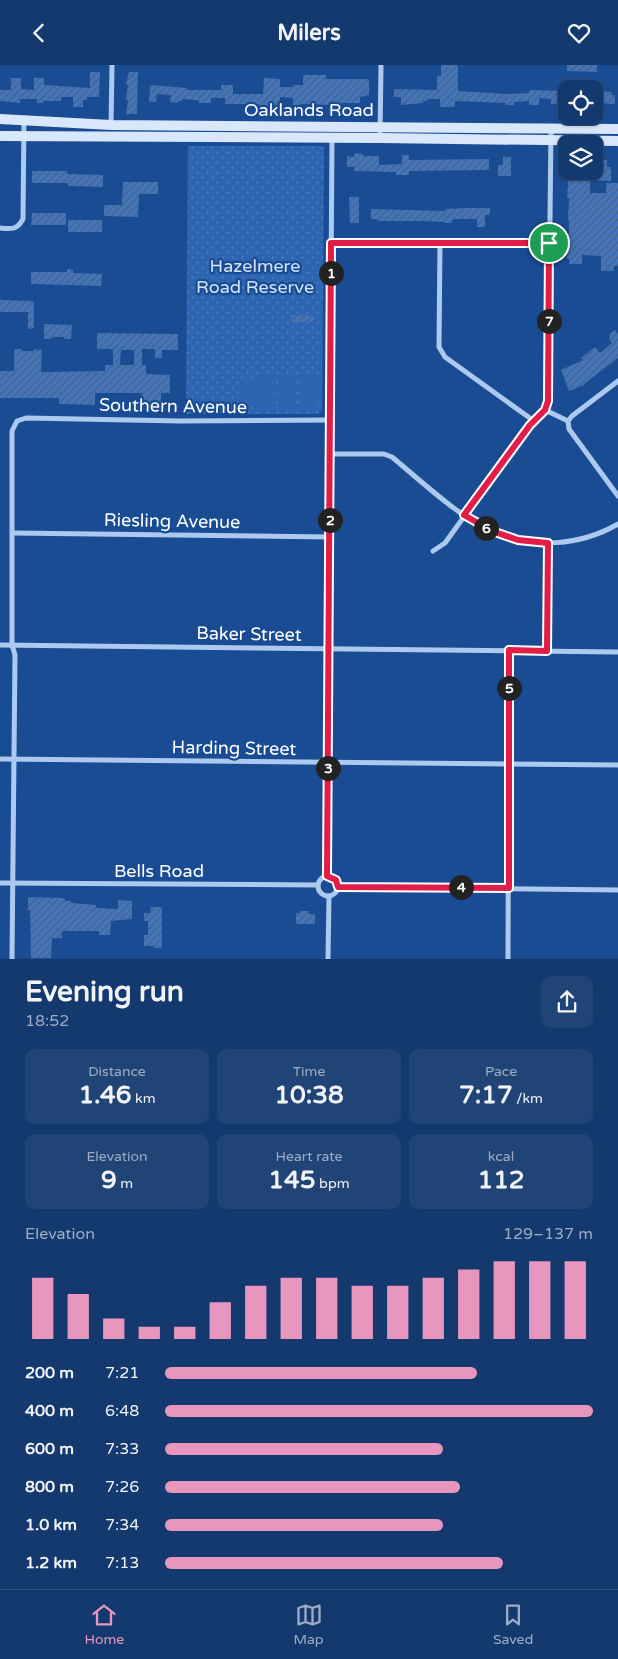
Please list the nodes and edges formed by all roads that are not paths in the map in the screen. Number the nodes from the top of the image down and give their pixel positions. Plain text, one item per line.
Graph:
1 (112, 65) edge
2 (381, 65) edge
3 (0, 119) edge
4 (24, 119) junction
5 (111, 125) junction
6 (332, 126) junction
7 (380, 127) junction
8 (550, 128) junction
9 (618, 129) edge
10 (0, 136) edge
11 (111, 136) junction
12 (24, 137) junction
13 (332, 137) junction
14 (380, 138) junction
15 (550, 140) junction
16 (618, 141) edge
17 (0, 228) edge
18 (331, 243) junction
19 (440, 243) junction
20 (549, 243) junction
21 (618, 381) edge
22 (545, 410) junction
23 (330, 421) junction
24 (534, 421) junction
25 (568, 421) junction
26 (330, 454) junction
27 (618, 496) edge
28 (464, 515) junction
29 (618, 524) edge
30 (13, 533) junction
31 (330, 537) junction
32 (548, 543) junction
33 (433, 551) dead end
34 (0, 645) edge
35 (12, 645) junction
36 (330, 649) junction
37 (509, 650) junction
38 (547, 651) junction
39 (618, 652) edge
40 (0, 759) edge
41 (15, 759) junction
42 (328, 762) junction
43 (508, 764) junction
44 (618, 765) edge
45 (327, 876) junction
46 (0, 883) edge
47 (13, 883) junction
48 (318, 885) junction
49 (338, 887) junction
50 (509, 888) junction
51 (618, 890) edge
52 (329, 896) junction
53 (12, 959) edge
54 (328, 959) edge
55 (508, 959) edge

1 - 5 street
2 - 7 street
3 - 4 main road, Oaklands Road
4 - 5 main road, Oaklands Road
4 - 12 street
5 - 6 main road, Oaklands Road
5 - 11 street
6 - 7 main road, Oaklands Road
6 - 13 street
7 - 8 main road, Oaklands Road
7 - 14 street
8 - 9 main road, Oaklands Road
8 - 15 street
10 - 12 main road, Oaklands Road
11 - 12 main road, Oaklands Road
11 - 13 main road, Oaklands Road
12 - 17 street
13 - 14 main road, Oaklands Road
13 - 18 street
14 - 15 main road, Oaklands Road
15 - 16 main road, Oaklands Road
15 - 20 street
18 - 19 street
18 - 23 street
19 - 20 street
19 - 24 street
20 - 22 street
21 - 25 street
22 - 24 street
22 - 25 street
23 - 26 street
23 - 30 street, Southern Avenue
24 - 28 street
25 - 27 street
26 - 28 street
26 - 31 street
28 - 32 street
28 - 33 street
29 - 32 street
30 - 31 street, Riesling Avenue
30 - 35 street
31 - 36 street
32 - 38 street
34 - 35 street, Baker Street
35 - 36 street, Baker Street
35 - 41 street
36 - 37 street, Baker Street
36 - 42 street
37 - 38 street, Baker Street
37 - 43 street
38 - 39 street, Baker Street
40 - 41 street, Harding Street
41 - 42 street, Harding Street
41 - 47 street
42 - 43 street, Harding Street
42 - 45 street
43 - 44 street, Harding Street
43 - 50 street
45 - 48 street
45 - 49 street
46 - 47 street, Bells Road
47 - 48 street, Bells Road
47 - 53 street
48 - 52 street
49 - 50 street
49 - 52 street
50 - 51 street
50 - 55 street
52 - 54 street

